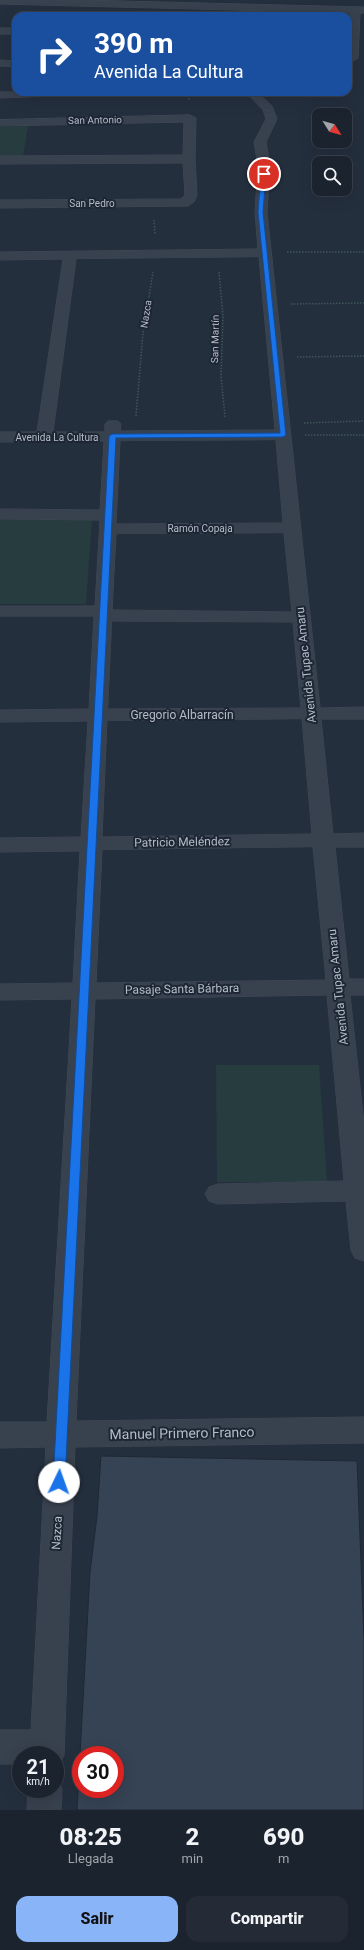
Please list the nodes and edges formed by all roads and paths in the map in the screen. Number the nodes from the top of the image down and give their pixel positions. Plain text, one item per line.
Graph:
1 (0, 1) edge
2 (84, 2) edge
3 (359, 10) edge
4 (79, 12) edge
5 (0, 31) edge
6 (12, 31) edge
7 (352, 37) edge
8 (352, 45) edge
9 (355, 58) edge
10 (0, 63) edge
11 (12, 64) edge
12 (12, 94) edge
13 (0, 95) edge
14 (43, 96) edge
15 (255, 96) edge
16 (45, 114) junction
17 (0, 123) edge
18 (189, 159) junction
19 (0, 160) edge
20 (153, 203) junction
21 (0, 204) edge
22 (364, 252) edge
23 (265, 253) junction
24 (216, 254) junction
25 (70, 255) junction
26 (155, 255) junction
27 (0, 256) edge
28 (364, 303) edge
29 (270, 304) junction
30 (364, 356) edge
31 (275, 358) junction
32 (364, 421) edge
33 (225, 424) junction
34 (0, 425) edge
35 (120, 428) junction
36 (282, 429) junction
37 (45, 431) junction
38 (364, 435) edge
39 (0, 437) edge
40 (0, 514) edge
41 (108, 522) junction
42 (292, 528) junction
43 (0, 611) edge
44 (104, 614) junction
45 (301, 617) junction
46 (364, 713) edge
47 (311, 714) junction
48 (0, 716) edge
49 (98, 716) junction
50 (323, 840) junction
51 (364, 840) edge
52 (92, 844) junction
53 (0, 845) edge
54 (338, 987) junction
55 (364, 987) edge
56 (85, 991) junction
57 (0, 992) edge
58 (359, 1151) edge
59 (358, 1192) junction
60 (218, 1194) dead end
61 (364, 1250) edge
62 (364, 1430) edge
63 (0, 1435) edge
64 (61, 1435) junction
65 (47, 1746) edge
66 (0, 1747) edge
67 (12, 1748) edge
68 (45, 1798) edge
69 (44, 1810) edge

1 - 2 street
2 - 3 street
2 - 4 street
3 - 7 street
5 - 6 street
8 - 9 street
10 - 11 street
12 - 13 street
14 - 16 street
15 - 23 street, Avenida Tupac Amaru
16 - 17 street, San Antonio
16 - 18 street, San Antonio
18 - 19 street
18 - 20 street, San Pedro
20 - 21 street, San Pedro
20 - 26 path, Nazca
22 - 23 path
23 - 24 street
23 - 29 street, Avenida Tupac Amaru
24 - 26 street
24 - 33 path, San Martín
25 - 26 street
25 - 27 street
25 - 37 street
26 - 35 path, Nazca
28 - 29 path
29 - 31 street, Avenida Tupac Amaru
30 - 31 path
31 - 36 street, Avenida Tupac Amaru
32 - 36 path
33 - 35 street, Avenida La Cultura
33 - 36 street, Avenida La Cultura
34 - 37 street, Avenida La Cultura
35 - 36 street, Avenida La Cultura
35 - 37 street, Avenida La Cultura
35 - 41 street, Nazca
36 - 38 path
36 - 42 street, Avenida Tupac Amaru
37 - 39 street, Avenida La Cultura
40 - 41 street, Ramón Copaja
41 - 42 street, Ramón Copaja
41 - 44 street, Nazca
42 - 45 street, Avenida Tupac Amaru
43 - 44 street
44 - 45 street
44 - 49 street, Nazca
45 - 47 street, Avenida Tupac Amaru
46 - 47 street, Gregorio Albarracín
47 - 49 street, Gregorio Albarracín
47 - 50 street, Avenida Tupac Amaru
48 - 49 street, Gregorio Albarracín
49 - 52 street, Nazca
50 - 51 street, Patricio Meléndez
50 - 52 street, Patricio Meléndez
50 - 54 street, Avenida Tupac Amaru
52 - 53 street, Patricio Meléndez
52 - 56 street, Nazca
54 - 55 street, Pasaje Santa Bárbara
54 - 56 street, Pasaje Santa Bárbara
54 - 58 street, Avenida Tupac Amaru
56 - 57 street, Pasaje Santa Bárbara
56 - 64 street, Nazca
58 - 59 street, Avenida Tupac Amaru
59 - 60 street
59 - 61 street, Avenida Tupac Amaru
62 - 64 street, Manuel Primero Franco
63 - 64 street, Manuel Primero Franco
64 - 65 street, Nazca
66 - 67 street
68 - 69 street

